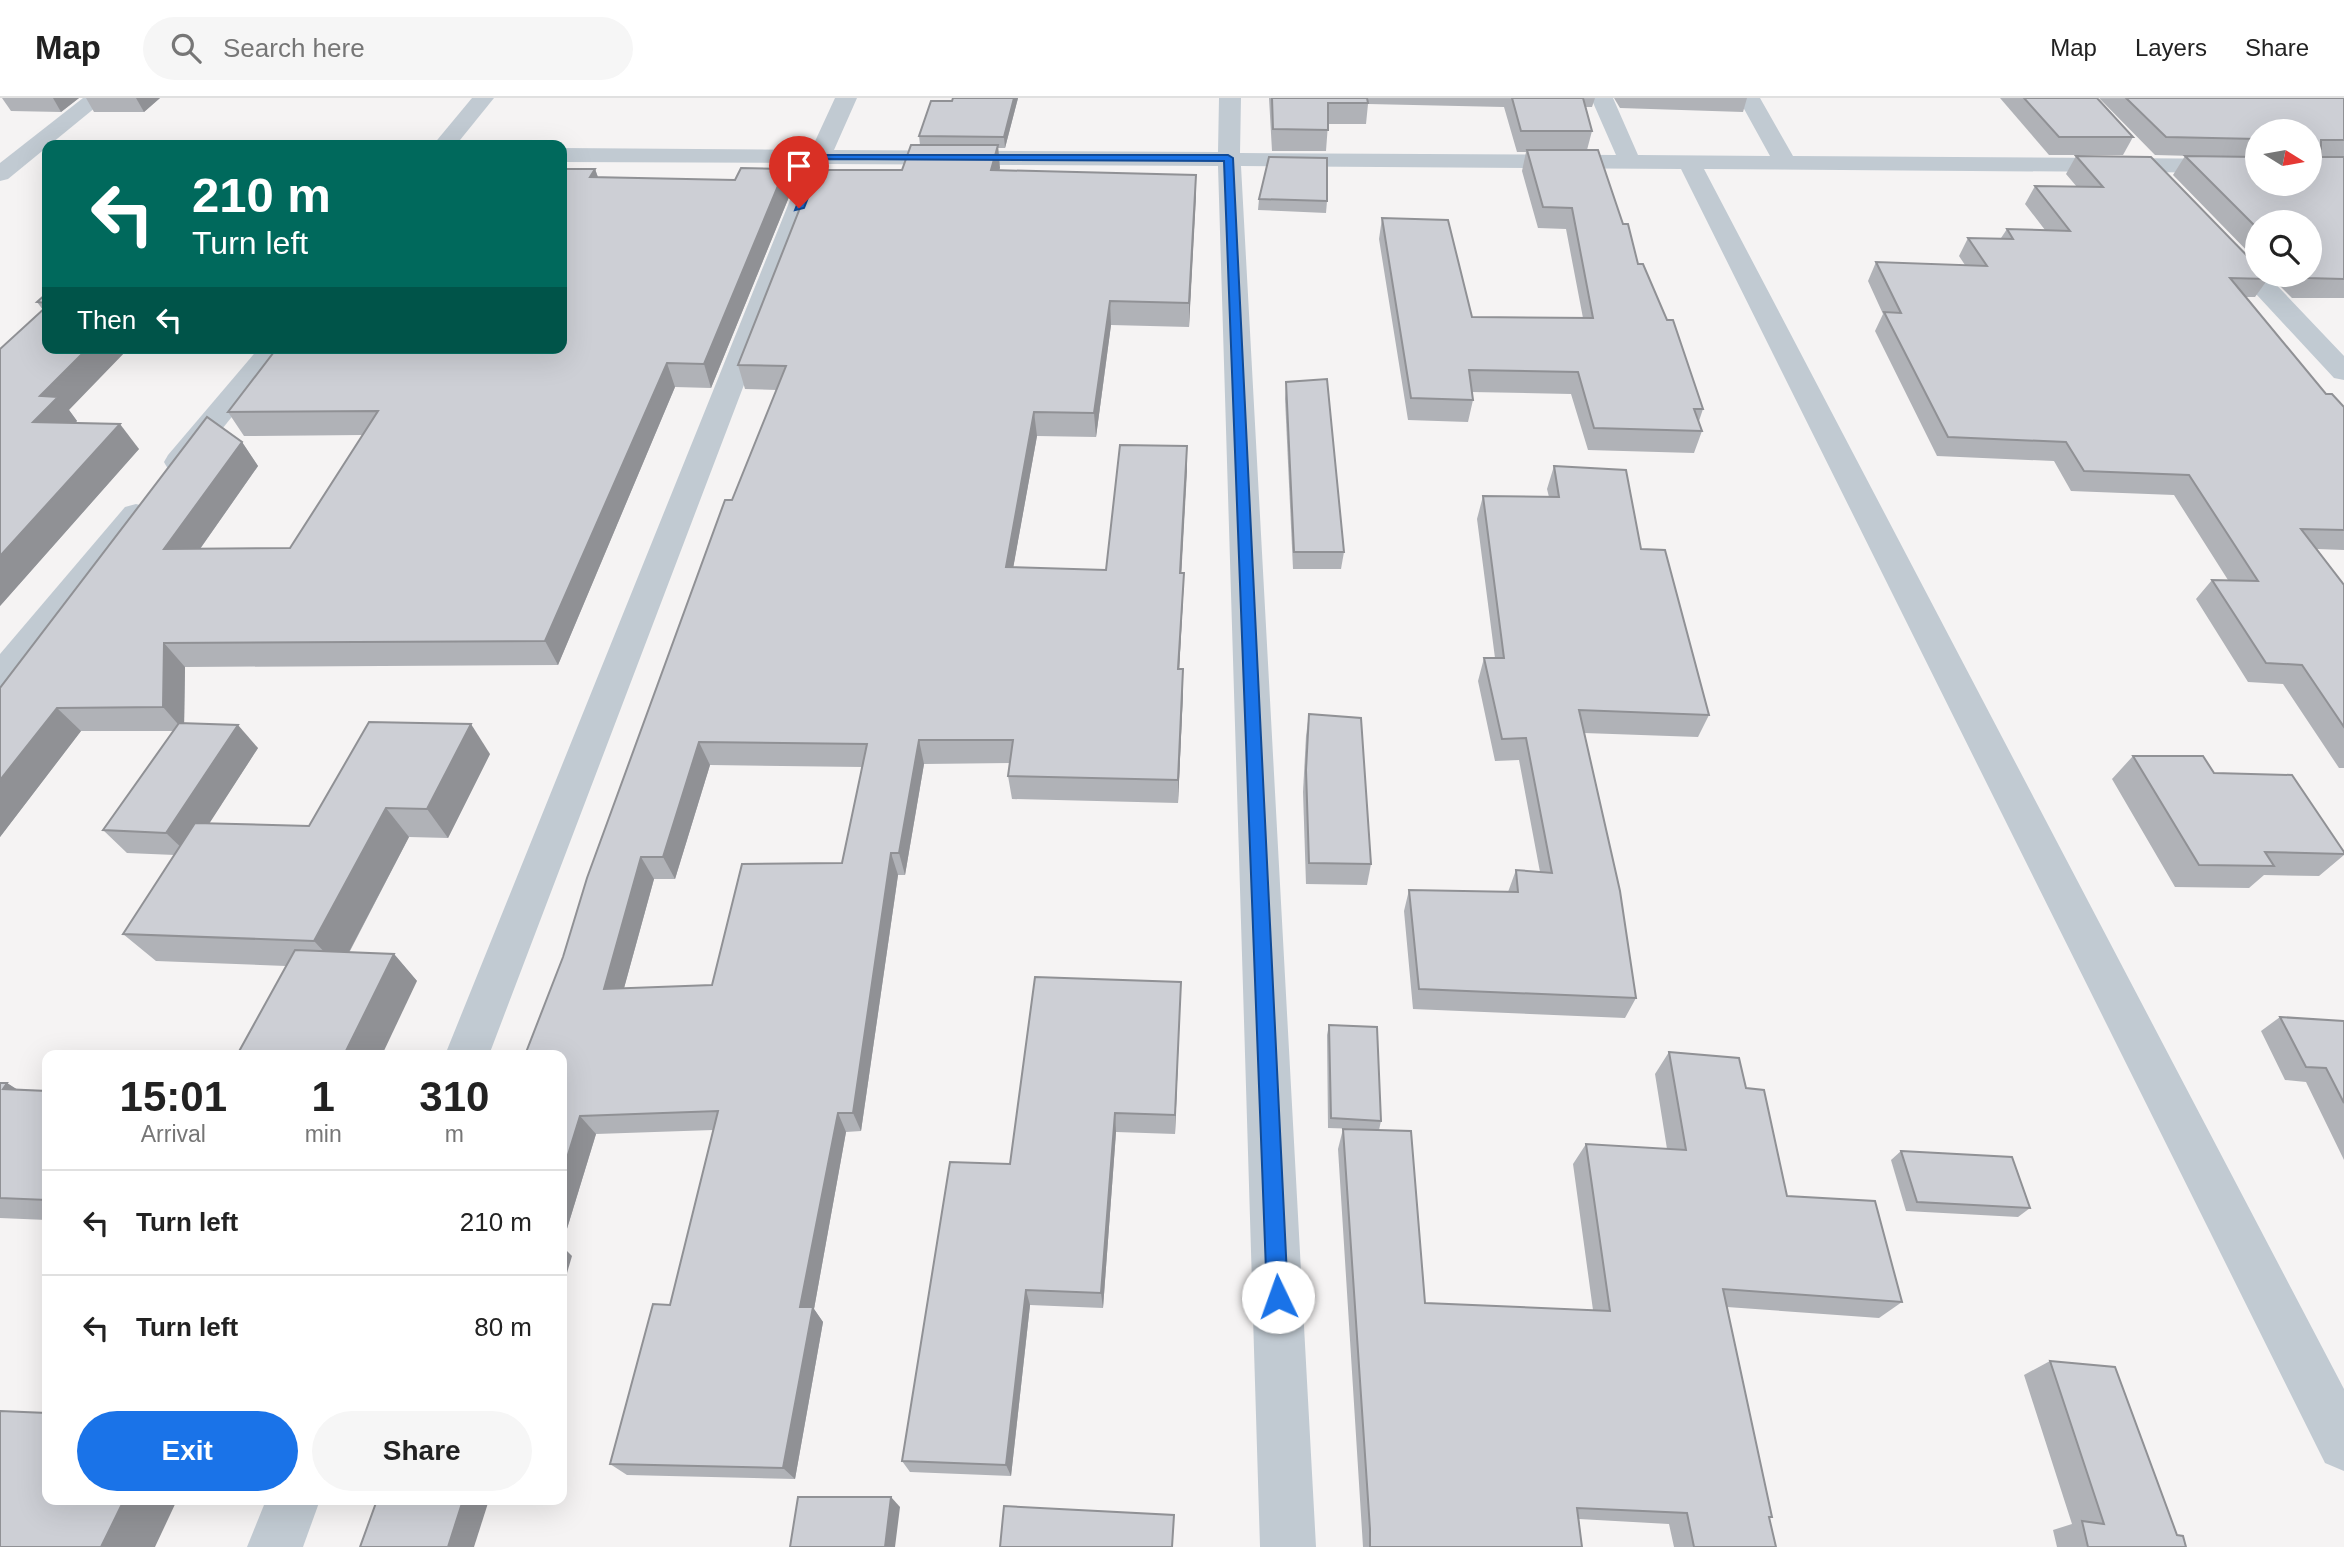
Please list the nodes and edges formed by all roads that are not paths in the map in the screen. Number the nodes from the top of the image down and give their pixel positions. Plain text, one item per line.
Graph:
1 (96, 98) edge
2 (484, 98) edge
3 (846, 98) edge
4 (1230, 98) edge
5 (1602, 98) edge
6 (1749, 98) edge
7 (2121, 137) edge
8 (50, 140) edge
9 (448, 140) edge
10 (0, 150) edge
11 (38, 151) edge
12 (567, 155) edge
13 (819, 157) junction
14 (1228, 158) junction
15 (1630, 162) junction
16 (1689, 163) junction
17 (1785, 163) junction
18 (2148, 166) junction
19 (2245, 166) edge
20 (0, 174) edge
21 (2167, 185) edge
22 (2214, 234) edge
23 (269, 354) edge
24 (2344, 372) edge
25 (0, 677) edge
26 (469, 1050) edge
27 (2344, 1444) edge
28 (291, 1505) edge
29 (275, 1547) edge
30 (1288, 1547) edge

1 - 8 street
2 - 9 street
3 - 13 street
4 - 14 street
5 - 15 street
6 - 17 street
7 - 18 street
10 - 11 street
11 - 20 street
12 - 13 street
13 - 14 street
13 - 26 street
14 - 15 street
14 - 30 street
15 - 16 street
16 - 17 street
16 - 27 street
17 - 18 street
18 - 19 street
18 - 21 street
22 - 24 street
23 - 25 street
28 - 29 street

